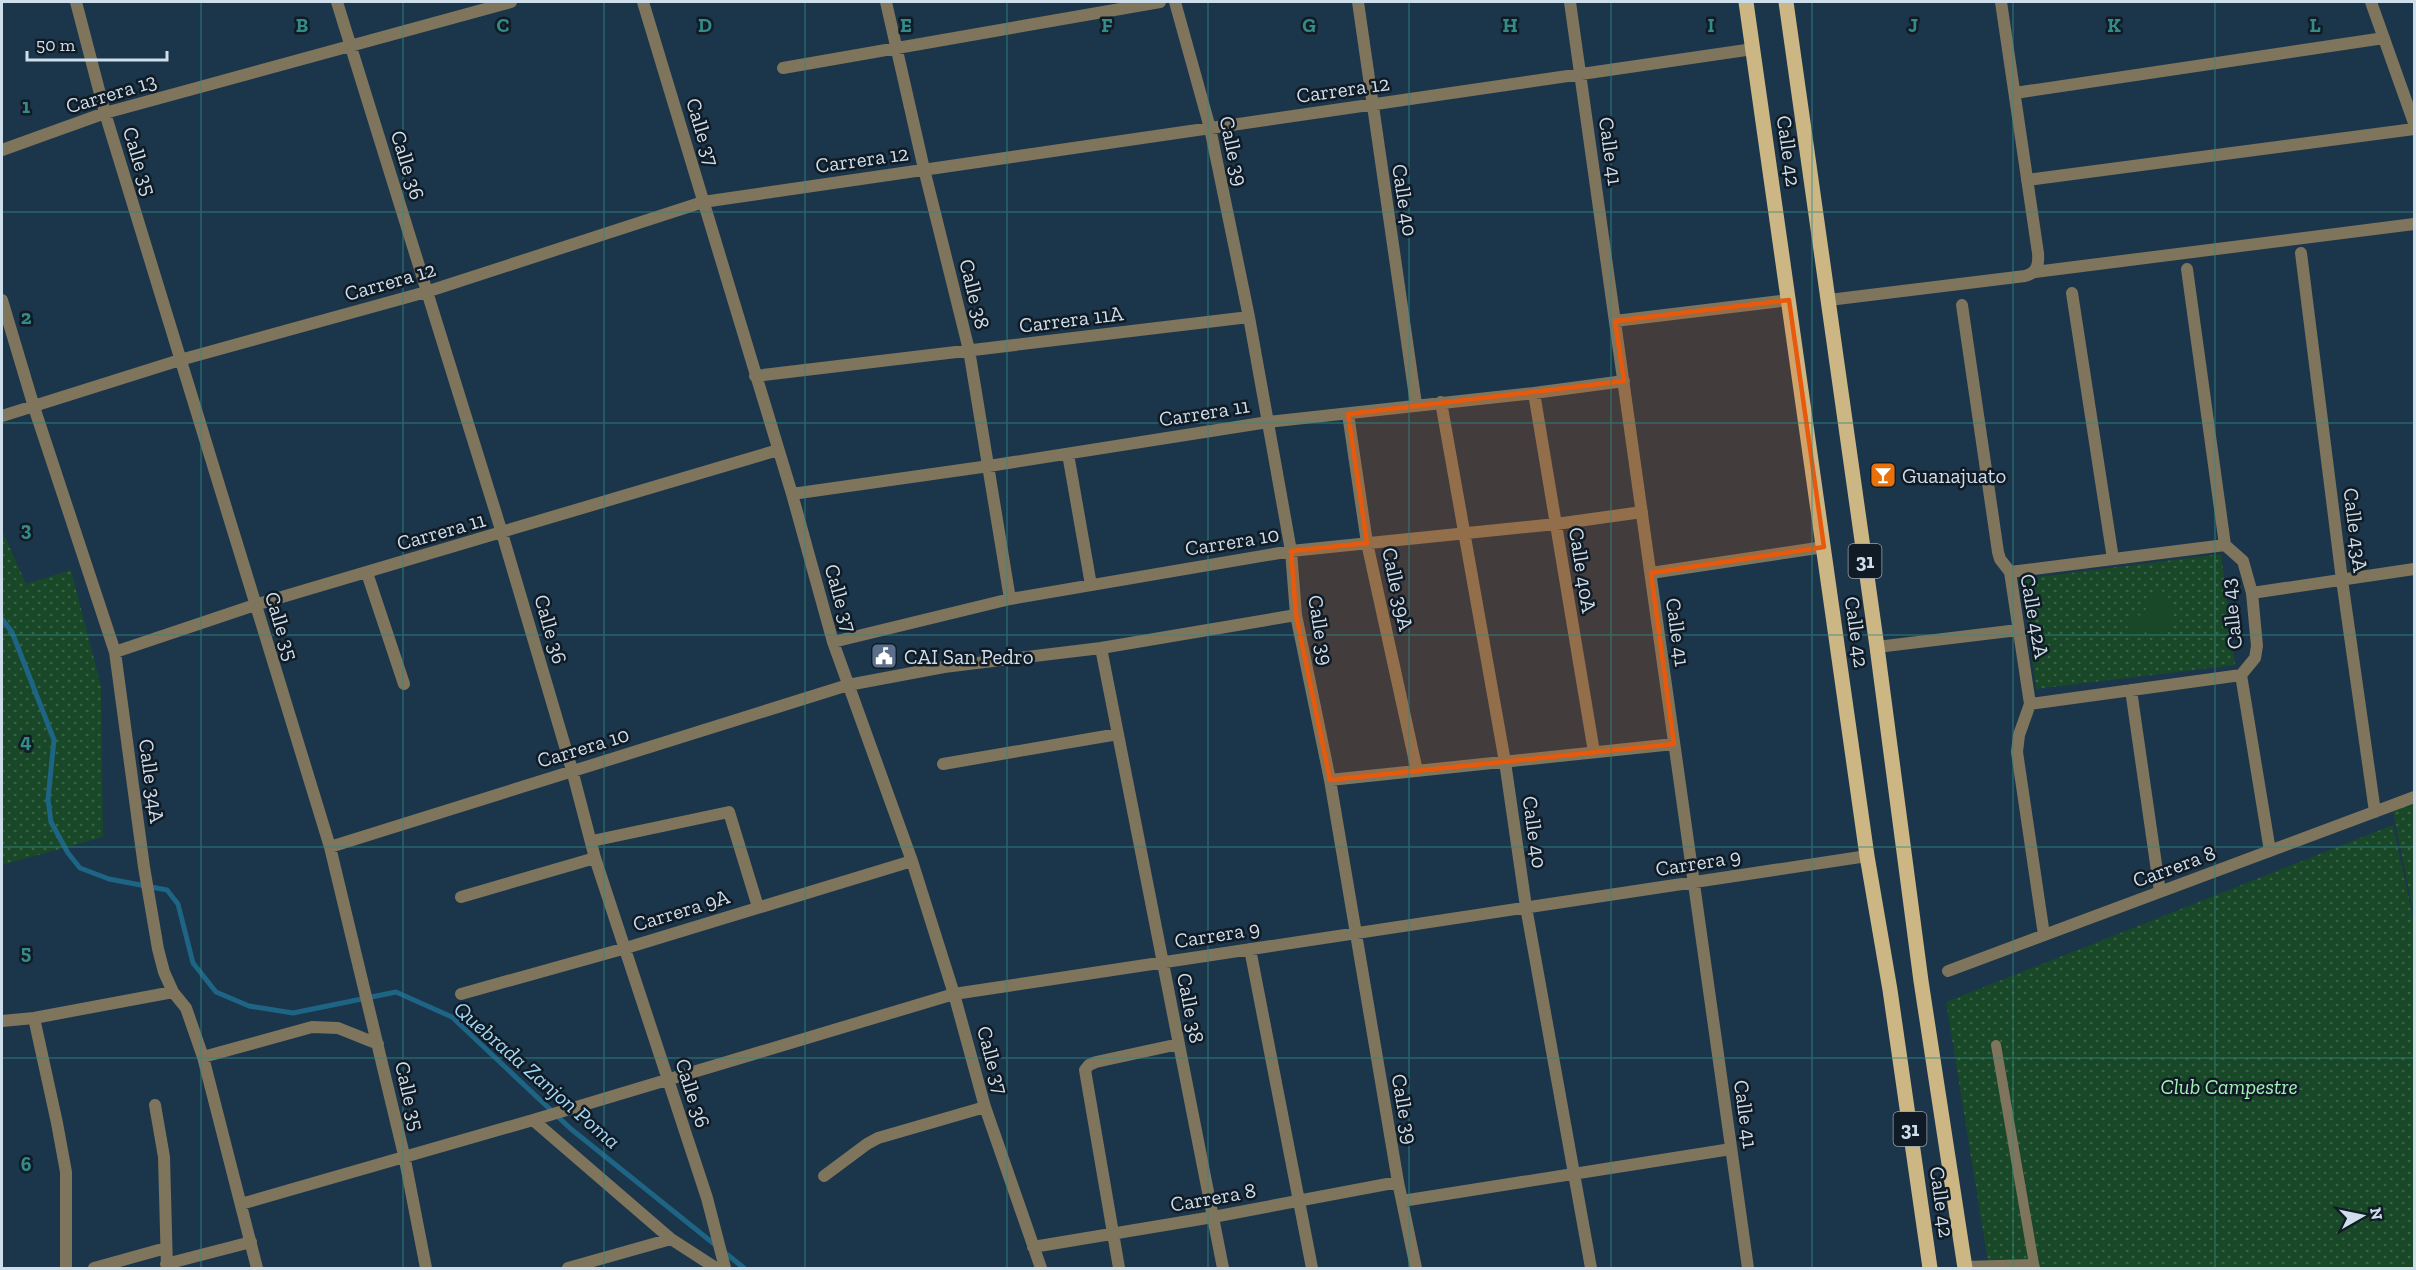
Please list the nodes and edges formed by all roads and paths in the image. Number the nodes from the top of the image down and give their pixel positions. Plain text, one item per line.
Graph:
1 (76, 2) edge
2 (337, 2) edge
3 (511, 2) edge
4 (643, 2) edge
5 (886, 2) edge
6 (1161, 2) edge
7 (1175, 2) edge
8 (1358, 2) edge
9 (1570, 2) edge
10 (1746, 2) edge
11 (1786, 2) edge
12 (2001, 2) edge
13 (2371, 2) edge
14 (2384, 38) junction
15 (351, 46) junction
16 (897, 47) junction
17 (1753, 49) junction
18 (783, 68) dead end
19 (1581, 74) junction
20 (2015, 93) junction
21 (1371, 105) junction
22 (105, 114) junction
23 (2415, 123) edge
24 (1210, 128) junction
25 (2415, 129) edge
26 (2, 150) edge
27 (924, 169) junction
28 (2027, 180) junction
29 (704, 202) junction
30 (2415, 224) edge
31 (2301, 253) dead end
32 (2187, 269) dead end
33 (2035, 272) junction
34 (426, 292) junction
35 (2072, 293) dead end
36 (2, 300) edge
37 (1789, 300) junction
38 (1829, 300) junction
39 (1962, 305) dead end
40 (1249, 317) junction
41 (1615, 321) junction
42 (969, 351) junction
43 (180, 360) junction
44 (755, 376) junction
45 (1624, 381) junction
46 (1534, 393) junction
47 (1441, 402) junction
48 (1416, 404) junction
49 (34, 406) junction
50 (1348, 414) junction
51 (2, 416) edge
52 (1268, 422) junction
53 (778, 450) junction
54 (1068, 453) junction
55 (989, 466) junction
56 (792, 494) junction
57 (1642, 512) junction
58 (1556, 524) junction
59 (502, 534) junction
60 (1466, 534) junction
61 (1368, 543) junction
62 (2225, 544) junction
63 (1824, 547) junction
64 (1291, 551) junction
65 (2113, 559) junction
66 (2415, 569) edge
67 (2010, 572) junction
68 (367, 573) junction
69 (1650, 573) junction
70 (2342, 580) junction
71 (1091, 585) junction
72 (2252, 593) junction
73 (1010, 599) junction
74 (255, 605) junction
75 (1296, 615) junction
76 (2018, 630) junction
77 (833, 642) junction
78 (1877, 647) junction
79 (1101, 648) junction
80 (115, 652) junction
81 (2241, 675) junction
82 (404, 684) dead end
83 (848, 685) junction
84 (2131, 690) junction
85 (2030, 704) junction
86 (1118, 734) junction
87 (1674, 744) junction
88 (1593, 752) junction
89 (1505, 762) junction
90 (943, 764) dead end
91 (572, 770) junction
92 (1417, 771) junction
93 (1330, 780) junction
94 (2415, 797) edge
95 (2375, 812) junction
96 (592, 841) junction
97 (330, 847) junction
98 (2270, 851) junction
99 (1868, 856) junction
100 (595, 858) junction
101 (912, 861) junction
102 (1694, 882) junction
103 (2160, 892) junction
104 (461, 897) dead end
105 (758, 907) junction
106 (1526, 907) junction
107 (1355, 933) junction
108 (2044, 935) junction
109 (626, 948) junction
110 (1250, 949) junction
111 (1162, 962) junction
112 (1948, 971) dead end
113 (173, 992) junction
114 (461, 994) dead end
115 (954, 994) junction
116 (34, 1018) junction
117 (2, 1021) edge
118 (378, 1044) junction
119 (1179, 1044) junction
120 (1996, 1044) dead end
121 (203, 1057) junction
122 (668, 1079) junction
123 (155, 1105) dead end
124 (985, 1107) junction
125 (533, 1120) junction
126 (1731, 1149) junction
127 (404, 1155) junction
128 (1574, 1175) junction
129 (824, 1176) dead end
130 (1398, 1182) junction
131 (1299, 1201) junction
132 (1402, 1201) junction
133 (241, 1204) junction
134 (1213, 1217) junction
135 (1112, 1234) junction
136 (671, 1239) junction
137 (250, 1242) junction
138 (1033, 1247) junction
139 (166, 1248) junction
140 (721, 1265) edge
141 (166, 1266) edge
142 (2034, 1266) edge
143 (1964, 1267) edge
144 (66, 1269) edge
145 (94, 1269) edge
146 (257, 1269) edge
147 (426, 1269) edge
148 (568, 1269) edge
149 (1041, 1269) edge
150 (1119, 1269) edge
151 (1223, 1269) edge
152 (1312, 1269) edge
153 (1416, 1269) edge
154 (1591, 1269) edge
155 (1748, 1269) edge
156 (1930, 1269) edge

1 - 22 street, Calle 35
2 - 15 street, Calle 36
3 - 15 street, Carrera 13
4 - 29 street, Calle 37
5 - 16 street, Calle 38
6 - 16 street
7 - 24 street, Calle 39
8 - 21 street, Calle 40
9 - 19 street, Calle 41
10 - 17 main road, Calle 42 / 31
11 - 38 main road, Calle 42 / 31
12 - 20 street
13 - 14 street
14 - 20 street
14 - 23 street
15 - 22 street, Carrera 13
15 - 34 street, Calle 36
16 - 18 street
16 - 27 street, Calle 38
17 - 19 street, Carrera 12
17 - 37 main road, Calle 42 / 31
19 - 21 street, Carrera 12
19 - 41 street, Calle 41
20 - 28 street
21 - 24 street, Carrera 12
21 - 48 street, Calle 40
22 - 26 street, Carrera 13
22 - 43 street, Calle 35
24 - 27 street, Carrera 12
24 - 40 street, Calle 39
25 - 28 street
27 - 29 street, Carrera 12
27 - 42 street, Calle 38
28 - 33 street
29 - 34 street, Carrera 12
29 - 44 street, Calle 37
30 - 33 street
31 - 70 street, Calle 43A
32 - 62 street
33 - 38 street
34 - 43 street, Carrera 12
34 - 59 street, Calle 36
35 - 65 street
36 - 49 street, Calle 34A
37 - 41 street
37 - 63 main road, Calle 42 / 31
38 - 78 main road, Calle 42 / 31
39 - 67 street, Calle 42A
40 - 42 street, Carrera 11A
40 - 52 street, Calle 39
41 - 45 street, Calle 41
42 - 44 street, Carrera 11A
42 - 55 street, Calle 38
43 - 49 street, Carrera 12
43 - 74 street, Calle 35
44 - 53 street, Calle 37
45 - 46 street, Carrera 11
45 - 57 street, Calle 41
46 - 47 street, Carrera 11
46 - 58 street, Calle 40A
47 - 48 street, Carrera 11
47 - 60 street, Calle 40
48 - 50 street, Carrera 11
49 - 51 street, Carrera 12
49 - 80 street, Calle 34A
50 - 52 street, Carrera 11
50 - 61 street, Calle 39A
52 - 54 street, Carrera 11
52 - 64 street, Calle 39
53 - 56 street, Calle 37
53 - 59 street, Carrera 11
54 - 55 street, Carrera 11
54 - 71 street
55 - 56 street, Carrera 11
55 - 73 street, Calle 38
56 - 77 street, Calle 37
57 - 58 street, Carrera 10
57 - 69 street, Calle 41
58 - 60 street, Carrera 10
58 - 88 street, Calle 40A
59 - 68 street, Carrera 11
59 - 91 street, Calle 36
60 - 61 street, Carrera 10
60 - 89 street, Calle 40
61 - 64 street, Carrera 10
61 - 92 street, Calle 39A
62 - 65 street
62 - 72 street, Calle 43
63 - 69 street
63 - 99 main road, Calle 42 / 31
64 - 71 street, Carrera 10
64 - 75 street, Calle 39
65 - 67 street
66 - 70 street
67 - 76 street, Calle 42A
68 - 74 street, Carrera 11
68 - 82 street
69 - 87 street, Calle 41
70 - 72 street
70 - 95 street, Calle 43A
71 - 73 street, Carrera 10
72 - 81 street, Calle 43
73 - 77 street, Carrera 10
74 - 80 street, Carrera 11
74 - 97 street, Calle 35
75 - 79 street, Carrera 10
75 - 93 street, Calle 39
76 - 78 street
76 - 85 street, Calle 42A
77 - 83 street, Calle 37
78 - 143 main road, Calle 42 / 31
79 - 83 street, Carrera 10
79 - 86 street, Calle 38
80 - 113 street, Calle 34A
81 - 84 street
81 - 98 street, Calle 43
83 - 91 street, Carrera 10
83 - 101 street, Calle 37
84 - 85 street
84 - 103 street
85 - 108 street, Calle 42A
86 - 90 street
86 - 111 street, Calle 38
87 - 88 street
87 - 102 street, Calle 41
88 - 89 street
89 - 92 street
89 - 106 street, Calle 40
91 - 96 street, Calle 36
91 - 97 street, Carrera 10
92 - 93 street
93 - 107 street, Calle 39
94 - 95 street, Carrera 8
95 - 98 street, Carrera 8
96 - 100 street, Calle 36
96 - 105 street
97 - 118 street, Calle 35
98 - 103 street, Carrera 8
99 - 102 street, Carrera 9
99 - 156 main road, Calle 42 / 31
100 - 104 street
100 - 109 street, Calle 36
101 - 105 street, Carrera 9A
101 - 115 street, Calle 37
102 - 106 street, Carrera 9
102 - 126 street, Calle 41
103 - 108 street, Carrera 8
105 - 109 street, Carrera 9A
106 - 107 street, Carrera 9
106 - 128 street, Calle 40
107 - 110 street, Carrera 9
107 - 130 street, Calle 39
108 - 112 street, Carrera 8
109 - 114 street, Carrera 9A
109 - 122 street, Calle 36
110 - 111 street, Carrera 9
110 - 131 street
111 - 115 street, Carrera 9
111 - 119 street, Calle 38
113 - 116 street
113 - 121 street, Calle 34A
115 - 122 street, Carrera 9
115 - 124 street, Calle 37
116 - 117 street
116 - 144 street
118 - 121 street
118 - 127 street, Calle 35
119 - 134 street, Calle 38
119 - 135 street
120 - 142 lane
121 - 133 street, Calle 34A
122 - 125 street, Carrera 9
122 - 140 street, Calle 36
123 - 139 street
124 - 129 street
124 - 138 street, Calle 37
125 - 127 street, Carrera 9
125 - 136 street
126 - 128 street
126 - 155 street, Calle 41
127 - 133 street, Carrera 9
127 - 147 street, Calle 35
128 - 132 street
128 - 154 street, Calle 40
130 - 131 street, Carrera 8
130 - 132 street, Calle 39
131 - 134 street, Carrera 8
131 - 152 street
132 - 153 street, Calle 39
133 - 137 street, Calle 34A
134 - 135 street, Carrera 8
134 - 151 street, Calle 38
135 - 138 street, Carrera 8
135 - 150 street
136 - 140 street
136 - 148 street
137 - 141 street
137 - 146 street, Calle 34A
138 - 149 street, Calle 37
139 - 141 street
139 - 145 street
142 - 143 lane

